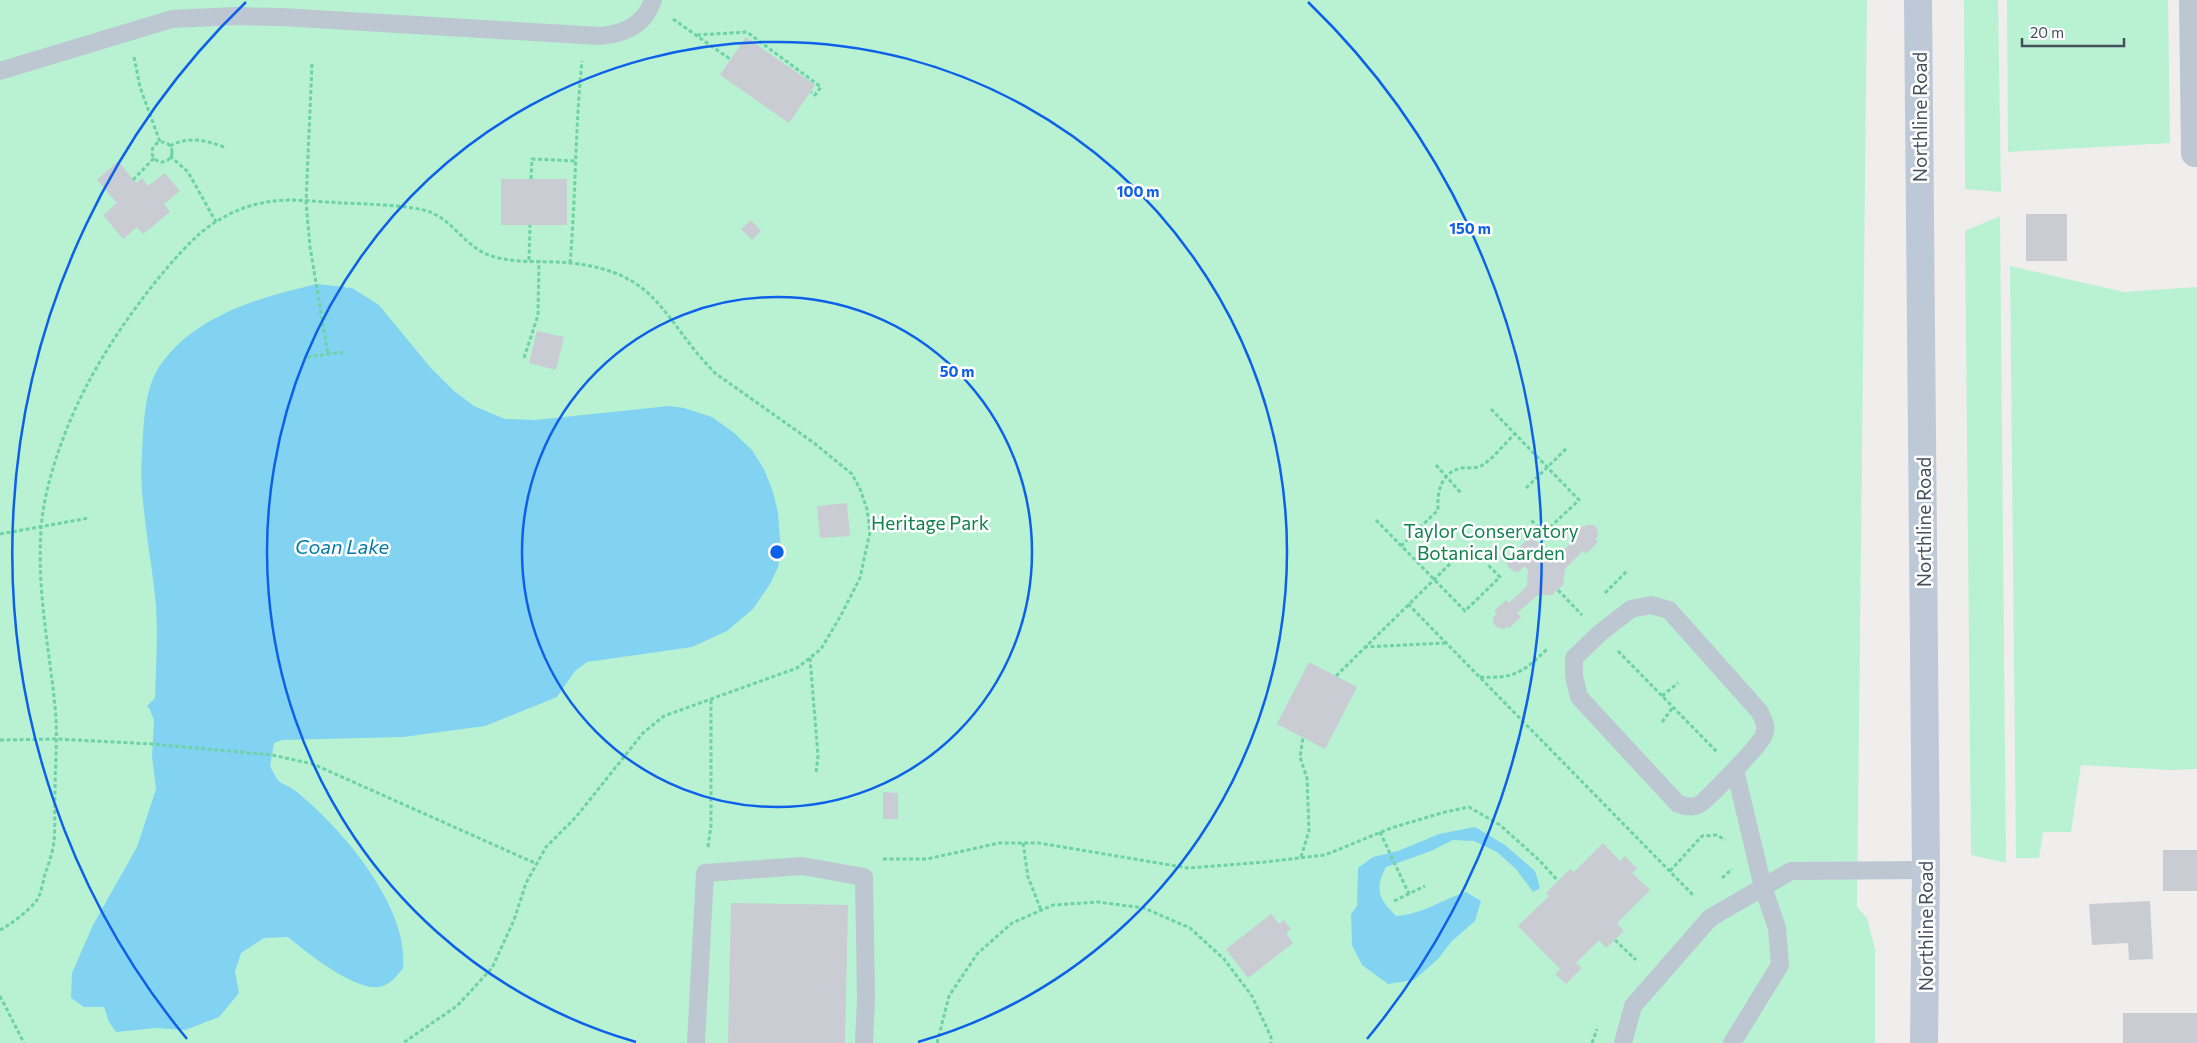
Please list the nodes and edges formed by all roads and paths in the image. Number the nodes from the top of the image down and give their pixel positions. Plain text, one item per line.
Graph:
1 (1918, 0) edge
2 (2193, 0) edge
3 (652, 2) edge
4 (129, 32) junction
5 (585, 35) junction
6 (696, 35) junction
7 (730, 59) dead end
8 (312, 64) dead end
9 (0, 71) edge
10 (811, 92) dead end
11 (160, 142) junction
12 (170, 146) junction
13 (224, 146) dead end
14 (2195, 153) dead end
15 (170, 156) junction
16 (154, 158) junction
17 (576, 161) junction
18 (531, 179) dead end
19 (133, 180) dead end
20 (306, 202) junction
21 (216, 222) junction
22 (530, 225) dead end
23 (530, 260) junction
24 (538, 260) junction
25 (570, 263) junction
26 (344, 352) dead end
27 (328, 354) junction
28 (307, 357) dead end
29 (524, 358) dead end
30 (1491, 409) dead end
31 (1515, 434) junction
32 (1568, 448) dead end
33 (1436, 465) dead end
34 (1548, 467) junction
35 (1446, 477) junction
36 (1526, 488) dead end
37 (1461, 494) dead end
38 (89, 518) dead end
39 (1376, 520) dead end
40 (1532, 520) dead end
41 (41, 526) junction
42 (0, 534) edge
43 (1401, 546) junction
44 (1455, 559) dead end
45 (1487, 564) dead end
46 (1434, 579) junction
47 (1558, 590) dead end
48 (1408, 604) junction
49 (1600, 633) junction
50 (1445, 643) junction
51 (1363, 647) junction
52 (810, 658) junction
53 (1336, 676) dead end
54 (1678, 684) dead end
55 (1662, 696) junction
56 (711, 699) junction
57 (1673, 707) junction
58 (1662, 722) dead end
59 (1303, 738) dead end
60 (57, 739) junction
61 (0, 740) edge
62 (1735, 770) junction
63 (816, 773) dead end
64 (1380, 832) junction
65 (1023, 843) junction
66 (1733, 846) dead end
67 (1302, 857) junction
68 (880, 860) dead end
69 (1733, 861) dead end
70 (537, 864) junction
71 (1926, 870) junction
72 (1670, 871) junction
73 (705, 873) junction
74 (1558, 881) dead end
75 (1718, 882) dead end
76 (1425, 886) dead end
77 (1763, 887) junction
78 (1702, 891) dead end
79 (1409, 894) junction
80 (1694, 895) junction
81 (1394, 902) dead end
82 (1687, 902) dead end
83 (1041, 910) junction
84 (0, 930) edge
85 (1615, 940) dead end
86 (1642, 952) dead end
87 (1636, 960) junction
88 (1630, 966) dead end
89 (0, 996) edge
90 (1598, 1026) dead end
91 (24, 1043) edge
92 (403, 1043) edge
93 (696, 1043) edge
94 (864, 1043) edge
95 (937, 1043) edge
96 (1271, 1043) edge
97 (1592, 1043) edge
98 (1623, 1043) edge
99 (1732, 1043) edge
100 (1924, 1043) edge

1 - 71 main road, Northline Road
2 - 14 street
3 - 5 lane
3 - 6 path
4 - 5 lane
4 - 9 lane
4 - 11 path
5 - 17 path
6 - 7 path
6 - 10 path
8 - 20 path
11 - 12 path
11 - 16 path
12 - 13 path
12 - 15 path
15 - 16 path
15 - 21 path
16 - 19 path
17 - 18 path
17 - 25 path
20 - 21 path
20 - 23 path
20 - 27 path
21 - 41 path
22 - 23 path
23 - 24 path
24 - 25 path
24 - 29 path
25 - 52 path
26 - 27 path
27 - 28 path
30 - 31 path
31 - 34 path
31 - 35 path
32 - 34 path
33 - 35 path
34 - 36 path
34 - 40 path
35 - 37 path
35 - 43 path
38 - 41 path
39 - 43 path
41 - 42 path
41 - 60 path
43 - 46 path
44 - 46 path
45 - 46 path
46 - 48 path
47 - 49 path
48 - 50 path
48 - 51 path
49 - 55 path
49 - 62 lane
49 - 62 lane
50 - 51 path
50 - 72 path
51 - 53 path
52 - 56 path
52 - 63 path
54 - 55 path
55 - 57 path
56 - 70 path
56 - 73 path
57 - 58 path
57 - 62 path
59 - 67 path
60 - 61 path
60 - 70 path
60 - 84 path
62 - 77 lane
64 - 67 path
64 - 74 path
64 - 79 path
65 - 67 path
65 - 68 path
65 - 83 path
66 - 72 path
69 - 75 path
70 - 92 path
71 - 77 lane
71 - 100 main road, Northline Road
72 - 80 path
73 - 93 lane
73 - 94 lane
76 - 79 path
77 - 98 lane
77 - 99 lane
78 - 80 path
79 - 81 path
80 - 82 path
83 - 95 path
83 - 96 path
85 - 87 path
86 - 87 path
87 - 88 path
89 - 91 path
90 - 97 path

